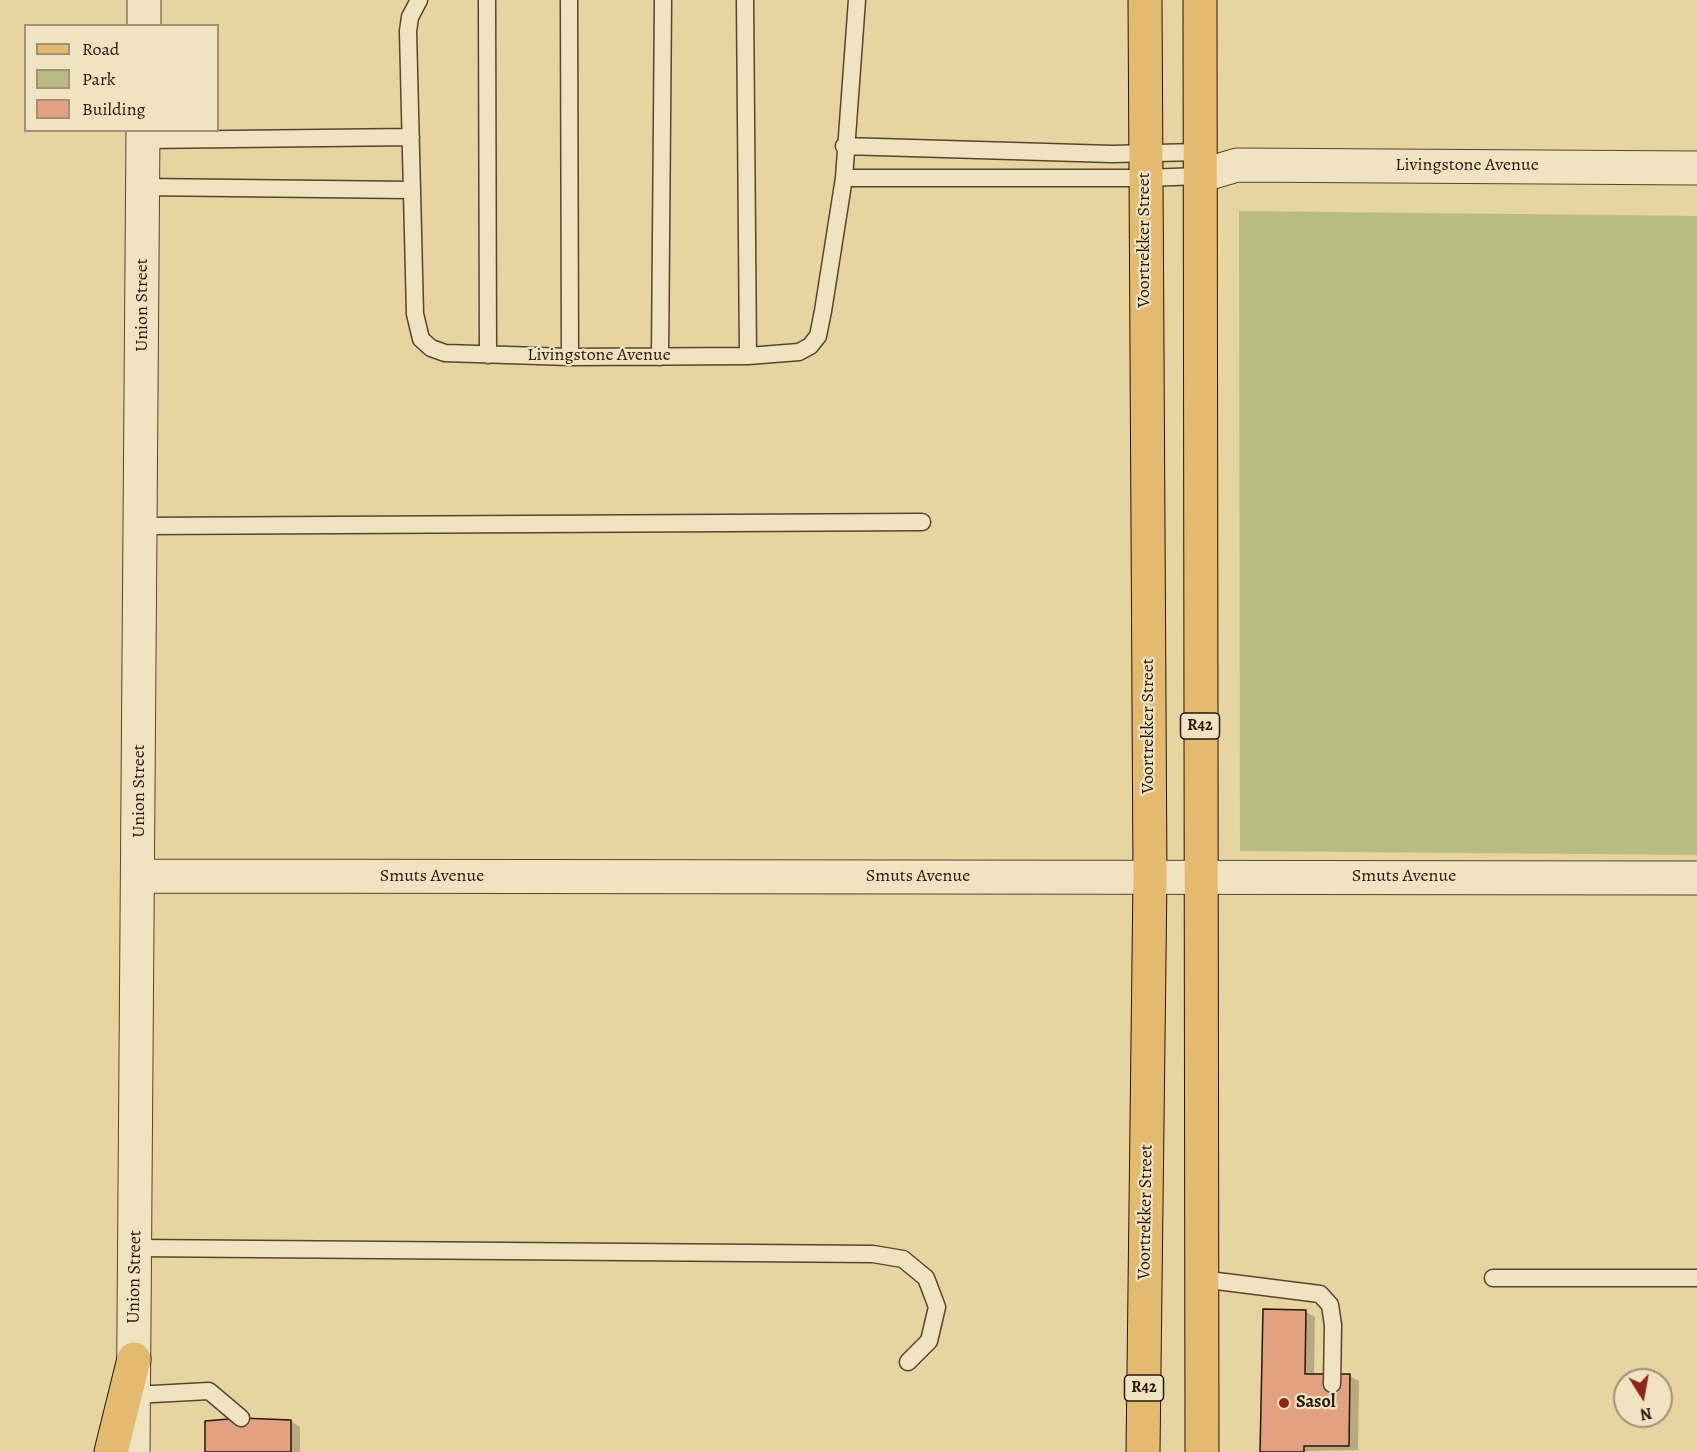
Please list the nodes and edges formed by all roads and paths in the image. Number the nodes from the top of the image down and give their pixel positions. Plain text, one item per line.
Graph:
1 (144, 0) edge
2 (419, 0) edge
3 (487, 0) edge
4 (569, 0) edge
5 (663, 0) edge
6 (745, 0) edge
7 (857, 0) edge
8 (1145, 0) edge
9 (1200, 0) edge
10 (144, 24) edge
11 (143, 135) edge
12 (411, 137) junction
13 (844, 146) junction
14 (1200, 164) junction
15 (1144, 166) junction
16 (1697, 168) edge
17 (844, 178) junction
18 (143, 187) junction
19 (410, 190) junction
20 (488, 355) junction
21 (748, 356) junction
22 (570, 357) junction
23 (660, 357) junction
24 (922, 522) dead end
25 (141, 526) junction
26 (139, 876) junction
27 (1150, 877) junction
28 (1200, 877) junction
29 (1697, 878) edge
30 (135, 1248) junction
31 (1493, 1278) dead end
32 (1697, 1278) edge
33 (1201, 1279) junction
34 (134, 1359) junction
35 (908, 1362) dead end
36 (1332, 1384) dead end
37 (134, 1395) junction
38 (241, 1419) dead end
39 (111, 1452) edge
40 (133, 1452) edge
41 (1143, 1452) edge
42 (1202, 1452) edge

1 - 10 street
2 - 12 lane, Livingstone Avenue
3 - 20 lane
4 - 22 lane
5 - 23 lane
6 - 21 lane
7 - 13 lane
8 - 15 main road, Voortrekker Street / R42
9 - 14 main road, R42
11 - 12 lane
11 - 18 street, Union Street
12 - 19 lane, Livingstone Avenue
13 - 15 lane, Livingstone Avenue
13 - 17 lane, Livingstone Avenue
14 - 15 lane, Livingstone Avenue
14 - 15 lane, Livingstone Avenue
14 - 16 street, Livingstone Avenue
14 - 28 main road, R42
15 - 17 lane, Livingstone Avenue
15 - 27 main road, Voortrekker Street / R42
17 - 21 lane, Livingstone Avenue
18 - 19 lane
18 - 25 street, Union Street
19 - 20 lane, Livingstone Avenue
20 - 22 lane, Livingstone Avenue
21 - 23 lane, Livingstone Avenue
22 - 23 lane, Livingstone Avenue
24 - 25 lane
25 - 26 street, Union Street
26 - 27 street, Smuts Avenue
26 - 30 street, Union Street
27 - 28 street, Smuts Avenue
27 - 41 main road, Voortrekker Street / R42
28 - 29 street, Smuts Avenue
28 - 33 main road, R42
30 - 34 street, Union Street
30 - 35 lane
31 - 32 lane
33 - 36 lane
33 - 42 main road, R42
34 - 37 street, Union Street
34 - 39 main road
37 - 38 lane
37 - 40 street, Union Street

